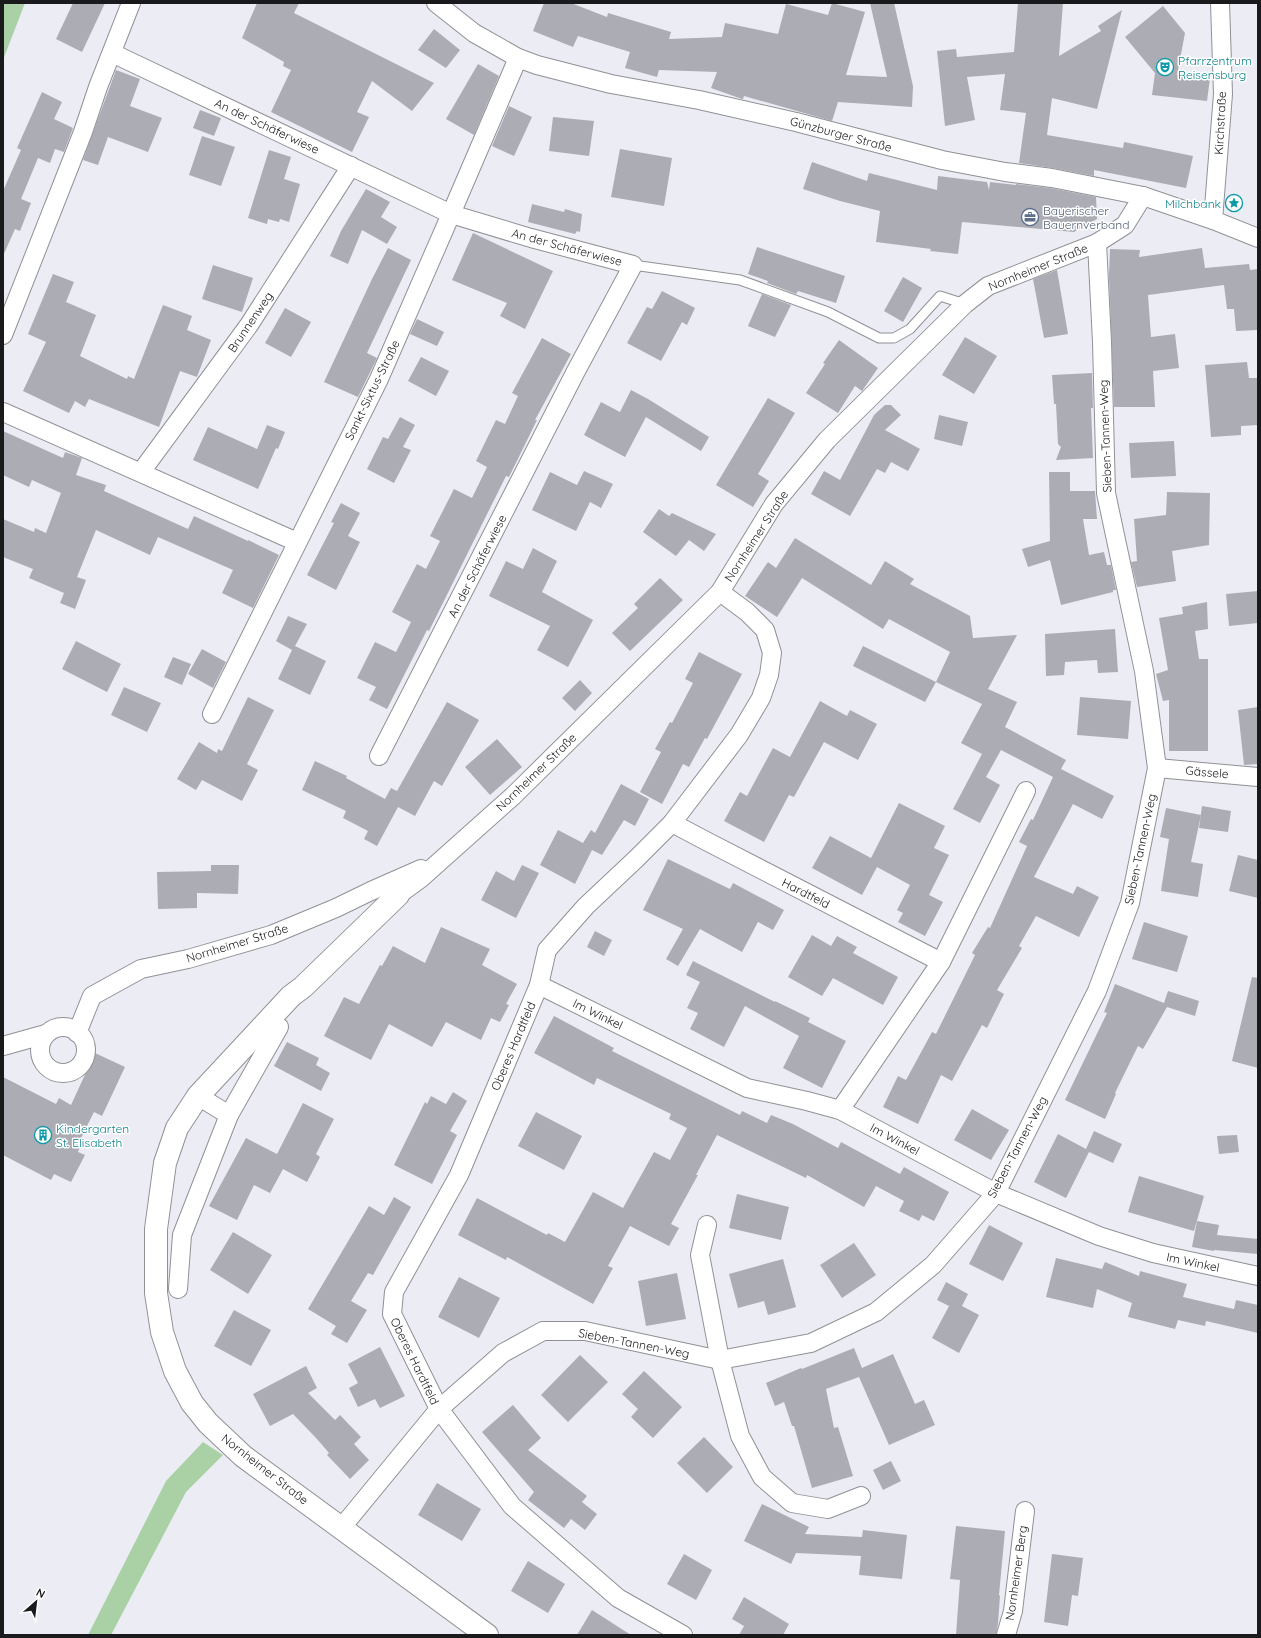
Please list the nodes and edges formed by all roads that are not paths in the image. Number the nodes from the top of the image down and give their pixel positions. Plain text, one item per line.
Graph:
1 (131, 3) edge
2 (436, 3) edge
3 (1220, 3) edge
4 (112, 53) junction
5 (518, 58) junction
6 (352, 166) junction
7 (1143, 196) junction
8 (451, 214) junction
9 (1213, 220) junction
10 (1258, 238) edge
11 (1097, 243) junction
12 (633, 265) junction
13 (965, 304) junction
14 (3, 335) edge
15 (3, 412) edge
16 (141, 472) junction
17 (297, 542) junction
18 (720, 592) junction
19 (212, 714) dead end
20 (380, 756) dead end
21 (1157, 768) junction
22 (1258, 777) edge
23 (1026, 791) dead end
24 (672, 823) junction
25 (440, 861) junction
26 (398, 895) joint
27 (941, 962) junction
28 (539, 985) junction
29 (279, 1027) dead end
30 (77, 1033) junction
31 (46, 1034) junction
32 (3, 1046) edge
33 (198, 1096) junction
34 (840, 1110) junction
35 (229, 1115) junction
36 (996, 1193) junction
37 (707, 1224) dead end
38 (1258, 1276) edge
39 (178, 1289) dead end
40 (720, 1360) junction
41 (439, 1409) junction
42 (861, 1496) dead end
43 (1025, 1511) dead end
44 (342, 1527) junction
45 (487, 1635) edge
46 (683, 1635) edge
47 (1006, 1635) edge

1 - 4 street
2 - 5 street, Günzburger Straße
3 - 9 street, Kirchstraße
4 - 6 street, An der Schäferwiese
4 - 14 street
5 - 7 street, Günzburger Straße
5 - 8 street, Sankt-Sixtus-Straße
6 - 8 street, An der Schäferwiese
6 - 16 street, Brunnenweg
7 - 9 street, Günzburger Straße
7 - 11 street, Nornheimer Straße
8 - 12 street, An der Schäferwiese
8 - 17 street, Sankt-Sixtus-Straße
9 - 10 street, Günzburger Straße
11 - 13 street, Nornheimer Straße
11 - 21 street, Sieben-Tannen-Weg
12 - 13 lane
12 - 20 street, An der Schäferwiese
13 - 18 street, Nornheimer Straße
15 - 16 street
16 - 17 street
17 - 19 street, Sankt-Sixtus-Straße
18 - 24 street
18 - 25 street, Nornheimer Straße
21 - 22 street, Gässele
21 - 36 street, Sieben-Tannen-Weg
23 - 27 street
24 - 27 street, Hardtfeld
24 - 28 street
25 - 26 street, Nornheimer Straße
25 - 30 street, Nornheimer Straße
26 - 33 street, Nornheimer Straße
27 - 34 street
28 - 34 street, Im Winkel
28 - 41 street, Oberes Hardtfeld
29 - 35 street
30 - 31 street
30 - 31 street
31 - 32 street
33 - 35 street
33 - 44 street, Nornheimer Straße
34 - 36 street, Im Winkel
35 - 39 street
36 - 38 street, Im Winkel
36 - 40 street, Sieben-Tannen-Weg
37 - 40 street
40 - 41 street, Sieben-Tannen-Weg
40 - 42 street
41 - 44 street, Sieben-Tannen-Weg
41 - 46 street, Oberes Hardtfeld
43 - 47 street, Nornheimer Berg
44 - 45 street, Nornheimer Straße

